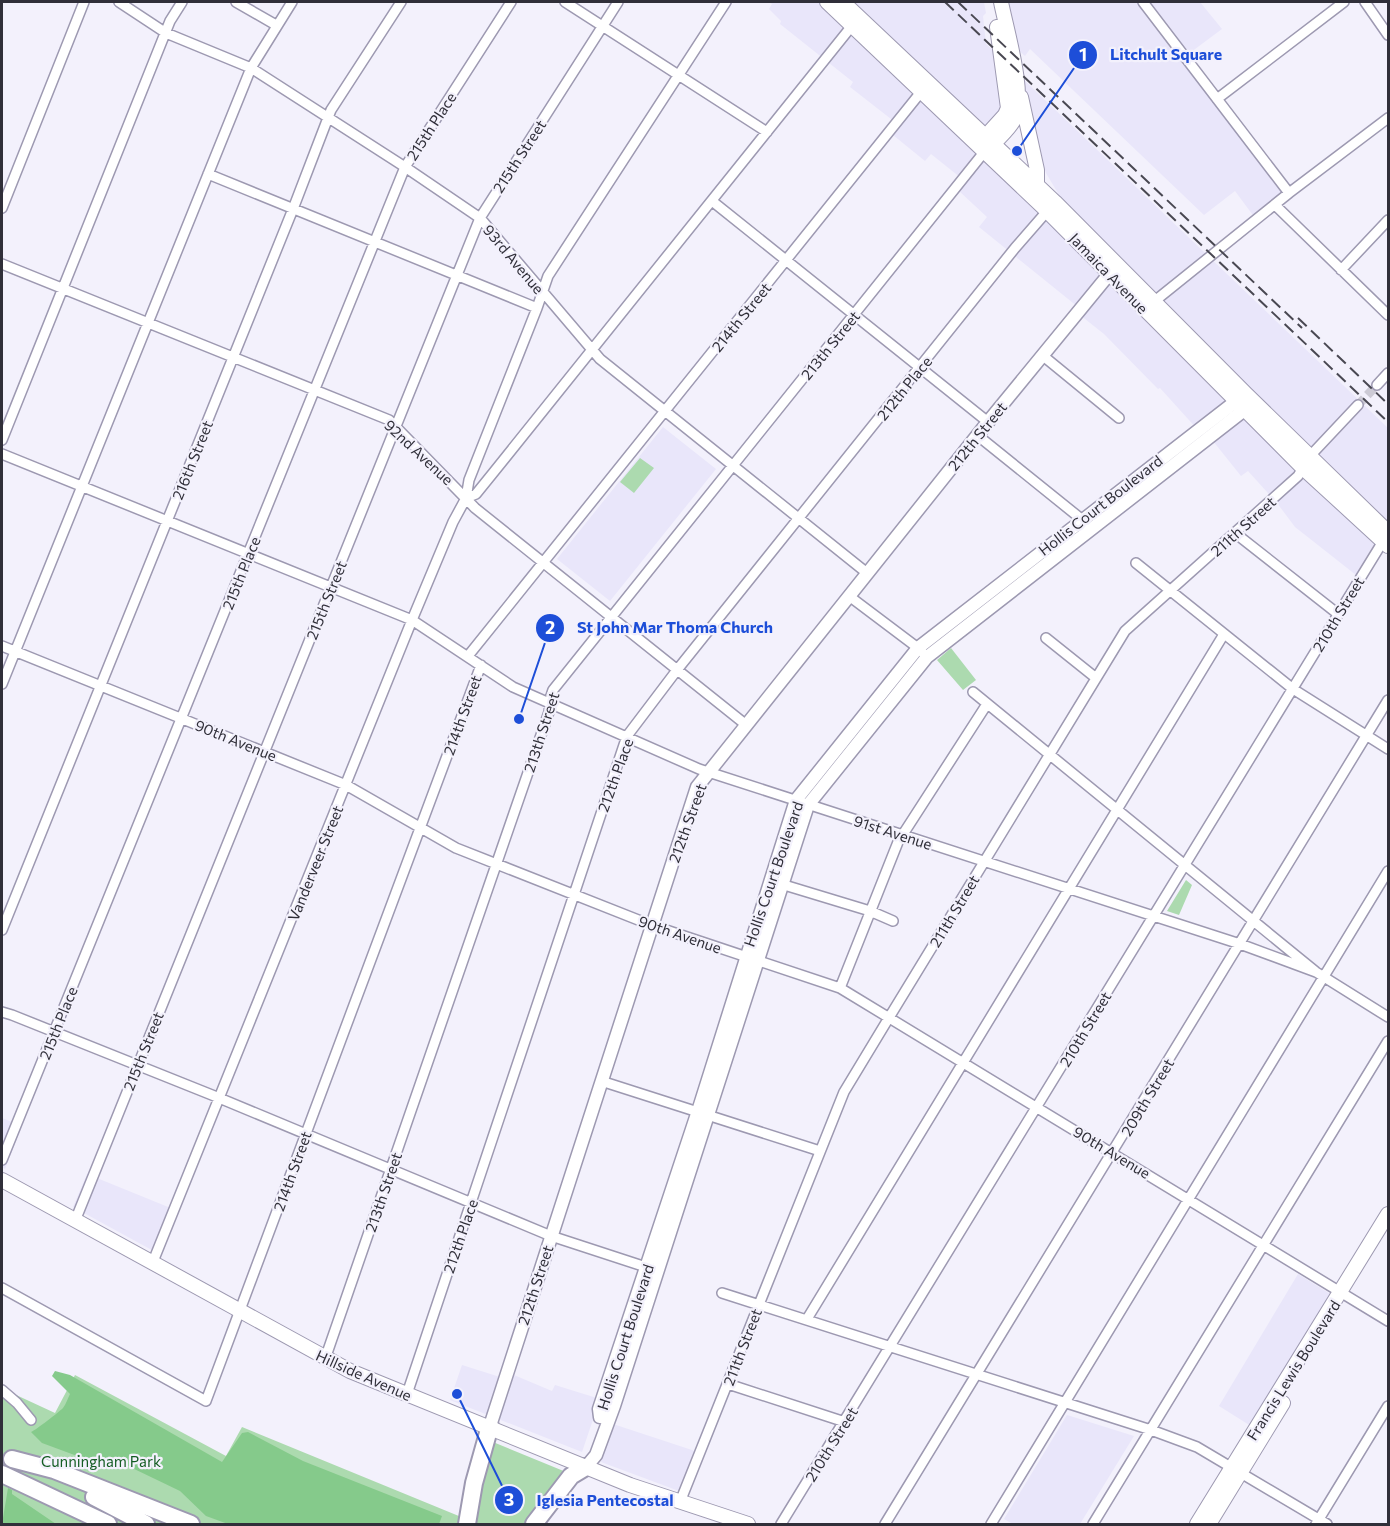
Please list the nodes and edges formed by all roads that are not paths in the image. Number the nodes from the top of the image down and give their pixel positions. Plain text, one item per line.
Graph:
1 (84, 2) edge
2 (119, 2) edge
3 (182, 2) edge
4 (236, 2) edge
5 (291, 2) edge
6 (401, 2) edge
7 (511, 2) edge
8 (565, 2) edge
9 (618, 2) edge
10 (726, 2) edge
11 (827, 2) edge
12 (843, 2) edge
13 (995, 2) edge
14 (1001, 2) edge
15 (1143, 2) edge
16 (1344, 2) edge
17 (1365, 2) edge
18 (855, 21) junction
19 (276, 25) junction
20 (602, 26) junction
21 (166, 33) junction
22 (1389, 35) edge
23 (250, 68) junction
24 (678, 74) junction
25 (925, 87) junction
26 (1018, 87) junction
27 (1216, 99) junction
28 (329, 117) junction
29 (1389, 118) edge
30 (767, 132) junction
31 (988, 144) junction
32 (405, 167) junction
33 (208, 174) junction
34 (1037, 186) junction
35 (1289, 193) junction
36 (712, 201) junction
37 (1275, 205) junction
38 (1051, 207) junction
39 (2, 208) edge
40 (293, 209) junction
41 (480, 218) junction
42 (1389, 220) edge
43 (375, 242) junction
44 (786, 261) junction
45 (2, 264) edge
46 (1113, 269) junction
47 (1341, 270) junction
48 (457, 275) junction
49 (63, 288) junction
50 (542, 293) junction
51 (1149, 306) junction
52 (537, 308) junction
53 (854, 315) junction
54 (1389, 315) edge
55 (148, 323) junction
56 (593, 350) junction
57 (1042, 355) junction
58 (233, 357) junction
59 (920, 368) junction
60 (1389, 373) edge
61 (1377, 385) tunnel mouth
62 (315, 390) junction
63 (1245, 402) junction
64 (1358, 405) tunnel mouth
65 (665, 411) junction
66 (1119, 418) dead end
67 (987, 422) junction
68 (396, 427) junction
69 (977, 435) junction
70 (2, 440) edge
71 (2, 454) edge
72 (1163, 457) junction
73 (477, 462) junction
74 (1306, 462) junction
75 (733, 465) junction
76 (1173, 467) junction
77 (493, 473) junction
78 (82, 487) junction
79 (1122, 489) junction
80 (466, 498) junction
81 (1131, 500) junction
82 (799, 519) junction
83 (167, 521) junction
84 (1087, 525) junction
85 (1235, 533) junction
86 (1387, 538) edge
87 (248, 554) junction
88 (544, 562) junction
89 (1136, 563) dead end
90 (1024, 564) junction
91 (867, 573) junction
92 (1034, 576) junction
93 (331, 587) junction
94 (1170, 591) junction
95 (849, 596) junction
96 (969, 607) junction
97 (1338, 614) junction
98 (611, 617) junction
99 (979, 617) junction
100 (412, 621) junction
101 (1224, 634) junction
102 (1046, 638) dead end
103 (2, 646) edge
104 (15, 651) junction
105 (922, 653) junction
106 (468, 656) junction
107 (481, 665) junction
108 (678, 670) junction
109 (1096, 678) junction
110 (2, 684) edge
111 (100, 685) junction
112 (1293, 689) junction
113 (973, 692) dead end
114 (1389, 700) edge
115 (550, 702) junction
116 (987, 704) junction
117 (183, 718) junction
118 (745, 724) junction
119 (627, 736) junction
120 (1367, 736) junction
121 (1389, 749) edge
122 (264, 752) junction
123 (1049, 755) junction
124 (708, 771) junction
125 (346, 785) junction
126 (802, 803) junction
127 (1116, 810) junction
128 (420, 826) junction
129 (902, 835) junction
130 (984, 861) junction
131 (497, 863) junction
132 (1185, 865) junction
133 (1389, 871) edge
134 (777, 882) junction
135 (1069, 889) junction
136 (574, 894) junction
137 (870, 911) junction
138 (1154, 916) junction
139 (893, 921) dead end
140 (1254, 921) junction
141 (651, 925) junction
142 (2, 930) edge
143 (1240, 944) junction
144 (752, 957) junction
145 (1320, 974) junction
146 (840, 988) junction
147 (2, 1012) edge
148 (890, 1016) junction
149 (1389, 1017) edge
150 (55, 1032) junction
151 (1389, 1041) edge
152 (964, 1061) junction
153 (137, 1065) junction
154 (601, 1081) junction
155 (219, 1098) junction
156 (1037, 1106) junction
157 (702, 1114) junction
158 (305, 1134) junction
159 (820, 1151) junction
160 (1113, 1153) junction
161 (2, 1160) edge
162 (391, 1169) junction
163 (2, 1180) edge
164 (1188, 1199) junction
165 (471, 1203) junction
166 (1389, 1214) edge
167 (75, 1221) junction
168 (1389, 1231) edge
169 (551, 1236) junction
170 (1264, 1245) junction
171 (152, 1264) junction
172 (652, 1269) junction
173 (2, 1288) edge
174 (722, 1293) dead end
175 (1345, 1294) junction
176 (759, 1304) junction
177 (239, 1311) junction
178 (807, 1318) junction
179 (1389, 1321) edge
180 (891, 1346) junction
181 (325, 1359) junction
182 (978, 1374) junction
183 (728, 1384) junction
184 (2, 1390) edge
185 (407, 1394) junction
186 (1064, 1402) junction
187 (1389, 1406) edge
188 (32, 1420) dead end
189 (845, 1422) junction
190 (490, 1426) junction
191 (1151, 1430) junction
192 (7, 1456) edge
193 (586, 1467) junction
194 (1237, 1470) junction
195 (7, 1476) edge
196 (680, 1502) junction
197 (459, 1523) edge
198 (1321, 1523) edge
199 (87, 1524) edge
200 (108, 1524) edge
201 (146, 1524) edge
202 (191, 1524) edge
203 (534, 1524) edge
204 (547, 1524) edge
205 (747, 1524) edge
206 (781, 1524) edge
207 (885, 1524) edge
208 (991, 1524) edge
209 (1093, 1524) edge
210 (1197, 1524) edge
211 (1209, 1524) edge

1 - 39 street
2 - 21 street, 93rd Avenue
3 - 21 street
4 - 19 street
5 - 19 street
6 - 28 street, 216th Street
7 - 32 street, 215th Place
8 - 20 street
9 - 20 street, 215th Street
10 - 24 street, Vanderveer Street
11 - 18 main road, Jamaica Avenue
12 - 18 main road, Jamaica Avenue
13 - 31 main road
14 - 26 main road
15 - 27 street
16 - 27 street
17 - 22 street
18 - 25 main road, Jamaica Avenue
18 - 30 street
19 - 23 street
20 - 24 street
20 - 41 street, 215th Street
21 - 23 street, 93rd Avenue
21 - 49 street
23 - 28 street, 93rd Avenue
23 - 33 street
24 - 30 street
24 - 50 street, Vanderveer Street
25 - 31 main road, Jamaica Avenue
25 - 44 street, 214th Street
26 - 31 main road
26 - 34 main road
27 - 35 street
28 - 32 street, 93rd Avenue
28 - 40 street, 216th Street
29 - 35 street
30 - 36 street
31 - 34 main road, Jamaica Avenue
31 - 38 main road, Jamaica Avenue
31 - 53 street, 213th Street
32 - 41 street, 93rd Avenue
32 - 43 street, 215th Place
33 - 40 street
33 - 55 street
34 - 38 main road, Jamaica Avenue
35 - 37 street
36 - 44 street
36 - 56 street
37 - 47 street
37 - 51 street
38 - 46 main road, Jamaica Avenue
38 - 59 street, 212th Place
40 - 43 street
40 - 58 street, 216th Street
41 - 48 street, 215th Street
41 - 50 street, 93rd Avenue
42 - 47 street
43 - 48 street
43 - 62 street, 215th Place
44 - 53 street
44 - 65 street, 214th Street
45 - 49 street, 92nd Avenue
46 - 51 main road, Jamaica Avenue
46 - 57 main road, 212th Street
47 - 54 street
48 - 52 street
48 - 68 street, 215th Street
49 - 55 street, 92nd Avenue
49 - 70 street
50 - 52 street, Vanderveer Street
50 - 56 street, 93rd Avenue
51 - 63 main road, Jamaica Avenue
52 - 73 street, Vanderveer Street
53 - 59 street
53 - 75 street, 213th Street
55 - 58 street, 92nd Avenue
55 - 78 street
56 - 65 street, 93rd Avenue
56 - 77 street
57 - 66 street
57 - 67 main road, 212th Street
58 - 62 street, 92nd Avenue
58 - 83 street, 216th Street
59 - 67 street
59 - 82 street, 212th Place
60 - 61 street
62 - 68 street, 92nd Avenue
62 - 87 street, 215th Place
63 - 72 main road, Hollis Court Boulevard
63 - 74 main road, Jamaica Avenue
63 - 76 main road, Hollis Court Boulevard
64 - 74 street, 211th Street
65 - 75 street, 93rd Avenue
65 - 88 street, 214th Street
67 - 69 main road, 212th Street
68 - 80 street, 92nd Avenue
68 - 93 street, 215th Street
69 - 84 street
69 - 91 main road, 212th Street
71 - 78 street
72 - 76 main road
72 - 79 main road, Hollis Court Boulevard
73 - 77 street
73 - 80 street, Vanderveer Street
74 - 85 street, 211th Street
74 - 86 main road, Jamaica Avenue
75 - 82 street, 93rd Avenue
75 - 98 street, 213th Street
76 - 81 main road, Hollis Court Boulevard
77 - 80 street
78 - 83 street
78 - 104 street
79 - 81 main road
79 - 84 main road, Hollis Court Boulevard
80 - 88 street, 92nd Avenue
80 - 100 street, Vanderveer Street
81 - 84 main road, Hollis Court Boulevard
82 - 91 street, 93rd Avenue
82 - 108 street, 212th Place
83 - 87 street
83 - 111 street, 216th Street
84 - 90 main road, Hollis Court Boulevard
84 - 92 main road, Hollis Court Boulevard
85 - 94 street, 211th Street
85 - 97 street
86 - 97 street, 210th Street
87 - 93 street
87 - 117 street, 215th Place
88 - 98 street, 92nd Avenue
88 - 106 street, 214th Street
89 - 94 street
90 - 92 main road
90 - 96 main road, Hollis Court Boulevard
91 - 95 main road, 212th Street
92 - 99 main road, Hollis Court Boulevard
93 - 100 street
93 - 122 street, 215th Street
94 - 101 street
94 - 109 street, 211th Street
95 - 105 street
95 - 118 main road, 212th Street
96 - 99 main road
96 - 105 main road, Hollis Court Boulevard
97 - 112 street, 210th Street
98 - 108 street, 92nd Avenue
98 - 115 street, 213th Street
99 - 105 main road, Hollis Court Boulevard
100 - 106 street
100 - 125 street, Vanderveer Street
101 - 112 street
101 - 127 street
102 - 109 street
103 - 104 street, 90th Avenue
104 - 110 street
104 - 111 street, 90th Avenue
105 - 126 main road, Hollis Court Boulevard
106 - 107 street, 214th Street
107 - 115 street, 91st Avenue
107 - 128 street, 214th Street
108 - 118 street, 92nd Avenue
108 - 119 street, 212th Place
109 - 123 street, 211th Street
111 - 117 street, 90th Avenue
111 - 142 street, 216th Street
112 - 120 street
112 - 132 street, 210th Street
113 - 116 street
114 - 120 street, 209th Street
115 - 119 street, 91st Avenue
115 - 131 street, 213th Street
116 - 123 street
116 - 129 street
117 - 122 street, 90th Avenue
117 - 150 street, 215th Place
118 - 124 main road, 212th Street
119 - 124 street, 91st Avenue
119 - 136 street, 212th Place
120 - 121 street
120 - 140 street, 209th Street
122 - 125 street, 90th Avenue
122 - 153 street, 215th Street
123 - 127 street
123 - 130 street, 211th Street
124 - 126 street, 91st Avenue
124 - 141 main road, 212th Street
125 - 128 street, 90th Avenue
125 - 155 street, Vanderveer Street
126 - 129 street, 91st Avenue
126 - 134 main road, Hollis Court Boulevard
127 - 132 street
127 - 135 street
128 - 131 street, 90th Avenue
128 - 158 street, 214th Street
129 - 130 street, 91st Avenue
129 - 137 street
130 - 135 street, 91st Avenue
130 - 148 street, 211th Street
131 - 136 street, 90th Avenue
131 - 162 street, 213th Street
132 - 138 street, 210th Street
132 - 140 street
133 - 145 street
134 - 137 street
134 - 144 main road, Hollis Court Boulevard
135 - 138 street, 91st Avenue
135 - 152 street
136 - 141 street, 90th Avenue
136 - 165 street, 212th Place
137 - 139 street
137 - 146 street
138 - 143 street, 91st Avenue
138 - 156 street, 210th Street
140 - 143 street, 209th Street
140 - 145 street
141 - 144 street, 90th Avenue
141 - 154 main road, 212th Street
143 - 145 street, 91st Avenue
143 - 160 street, 209th Street
144 - 146 street, 90th Avenue
144 - 157 main road, Hollis Court Boulevard
145 - 149 street
145 - 164 street
146 - 148 street, 90th Avenue
147 - 150 street
148 - 152 street, 90th Avenue
148 - 159 street, 211th Street
150 - 153 street
150 - 161 street, 215th Place
151 - 170 street
152 - 156 street, 90th Avenue
152 - 178 street
153 - 155 street
153 - 167 street, 215th Street
154 - 157 street
154 - 169 main road, 212th Street
155 - 158 street
155 - 171 street, Vanderveer Street
156 - 160 street, 90th Avenue
156 - 180 street, 210th Street
157 - 159 street
157 - 172 main road, Hollis Court Boulevard
158 - 162 street
158 - 177 street, 214th Street
159 - 176 street, 211th Street
160 - 164 street, 90th Avenue
160 - 182 street, 209th Street
162 - 165 street
162 - 181 street, 213th Street
163 - 167 main road, Hillside Avenue
164 - 170 street, 90th Avenue
164 - 186 street
165 - 169 street
165 - 185 street, 212th Place
166 - 175 main road, Francis Lewis Boulevard
167 - 171 main road, Hillside Avenue
168 - 175 main road, Francis Lewis Boulevard
169 - 172 street
169 - 190 main road, 212th Street
170 - 175 street, 90th Avenue
170 - 191 street
171 - 177 main road, Hillside Avenue
172 - 193 main road, Hollis Court Boulevard
173 - 177 street, 214th Street
174 - 176 street
175 - 179 street, 90th Avenue
175 - 194 main road, Francis Lewis Boulevard
176 - 178 street
176 - 183 street, 211th Street
177 - 181 main road, Hillside Avenue
178 - 180 street
180 - 182 street
180 - 189 street, 210th Street
181 - 185 main road, Hillside Avenue
182 - 186 street
182 - 207 street, 209th Street
183 - 189 street
183 - 196 street, 211th Street
184 - 188 street
185 - 190 main road, Hillside Avenue
186 - 191 street
186 - 208 street
187 - 198 street
189 - 206 street, 210th Street
190 - 193 main road, Hillside Avenue
190 - 197 highway
191 - 194 street
191 - 209 street
192 - 201 highway
192 - 202 highway
193 - 196 main road, Hillside Avenue
193 - 203 highway
193 - 204 highway
194 - 198 street
194 - 210 main road, Francis Lewis Boulevard
194 - 211 main road, Francis Lewis Boulevard
195 - 199 highway
195 - 200 highway
196 - 205 main road, Hillside Avenue

